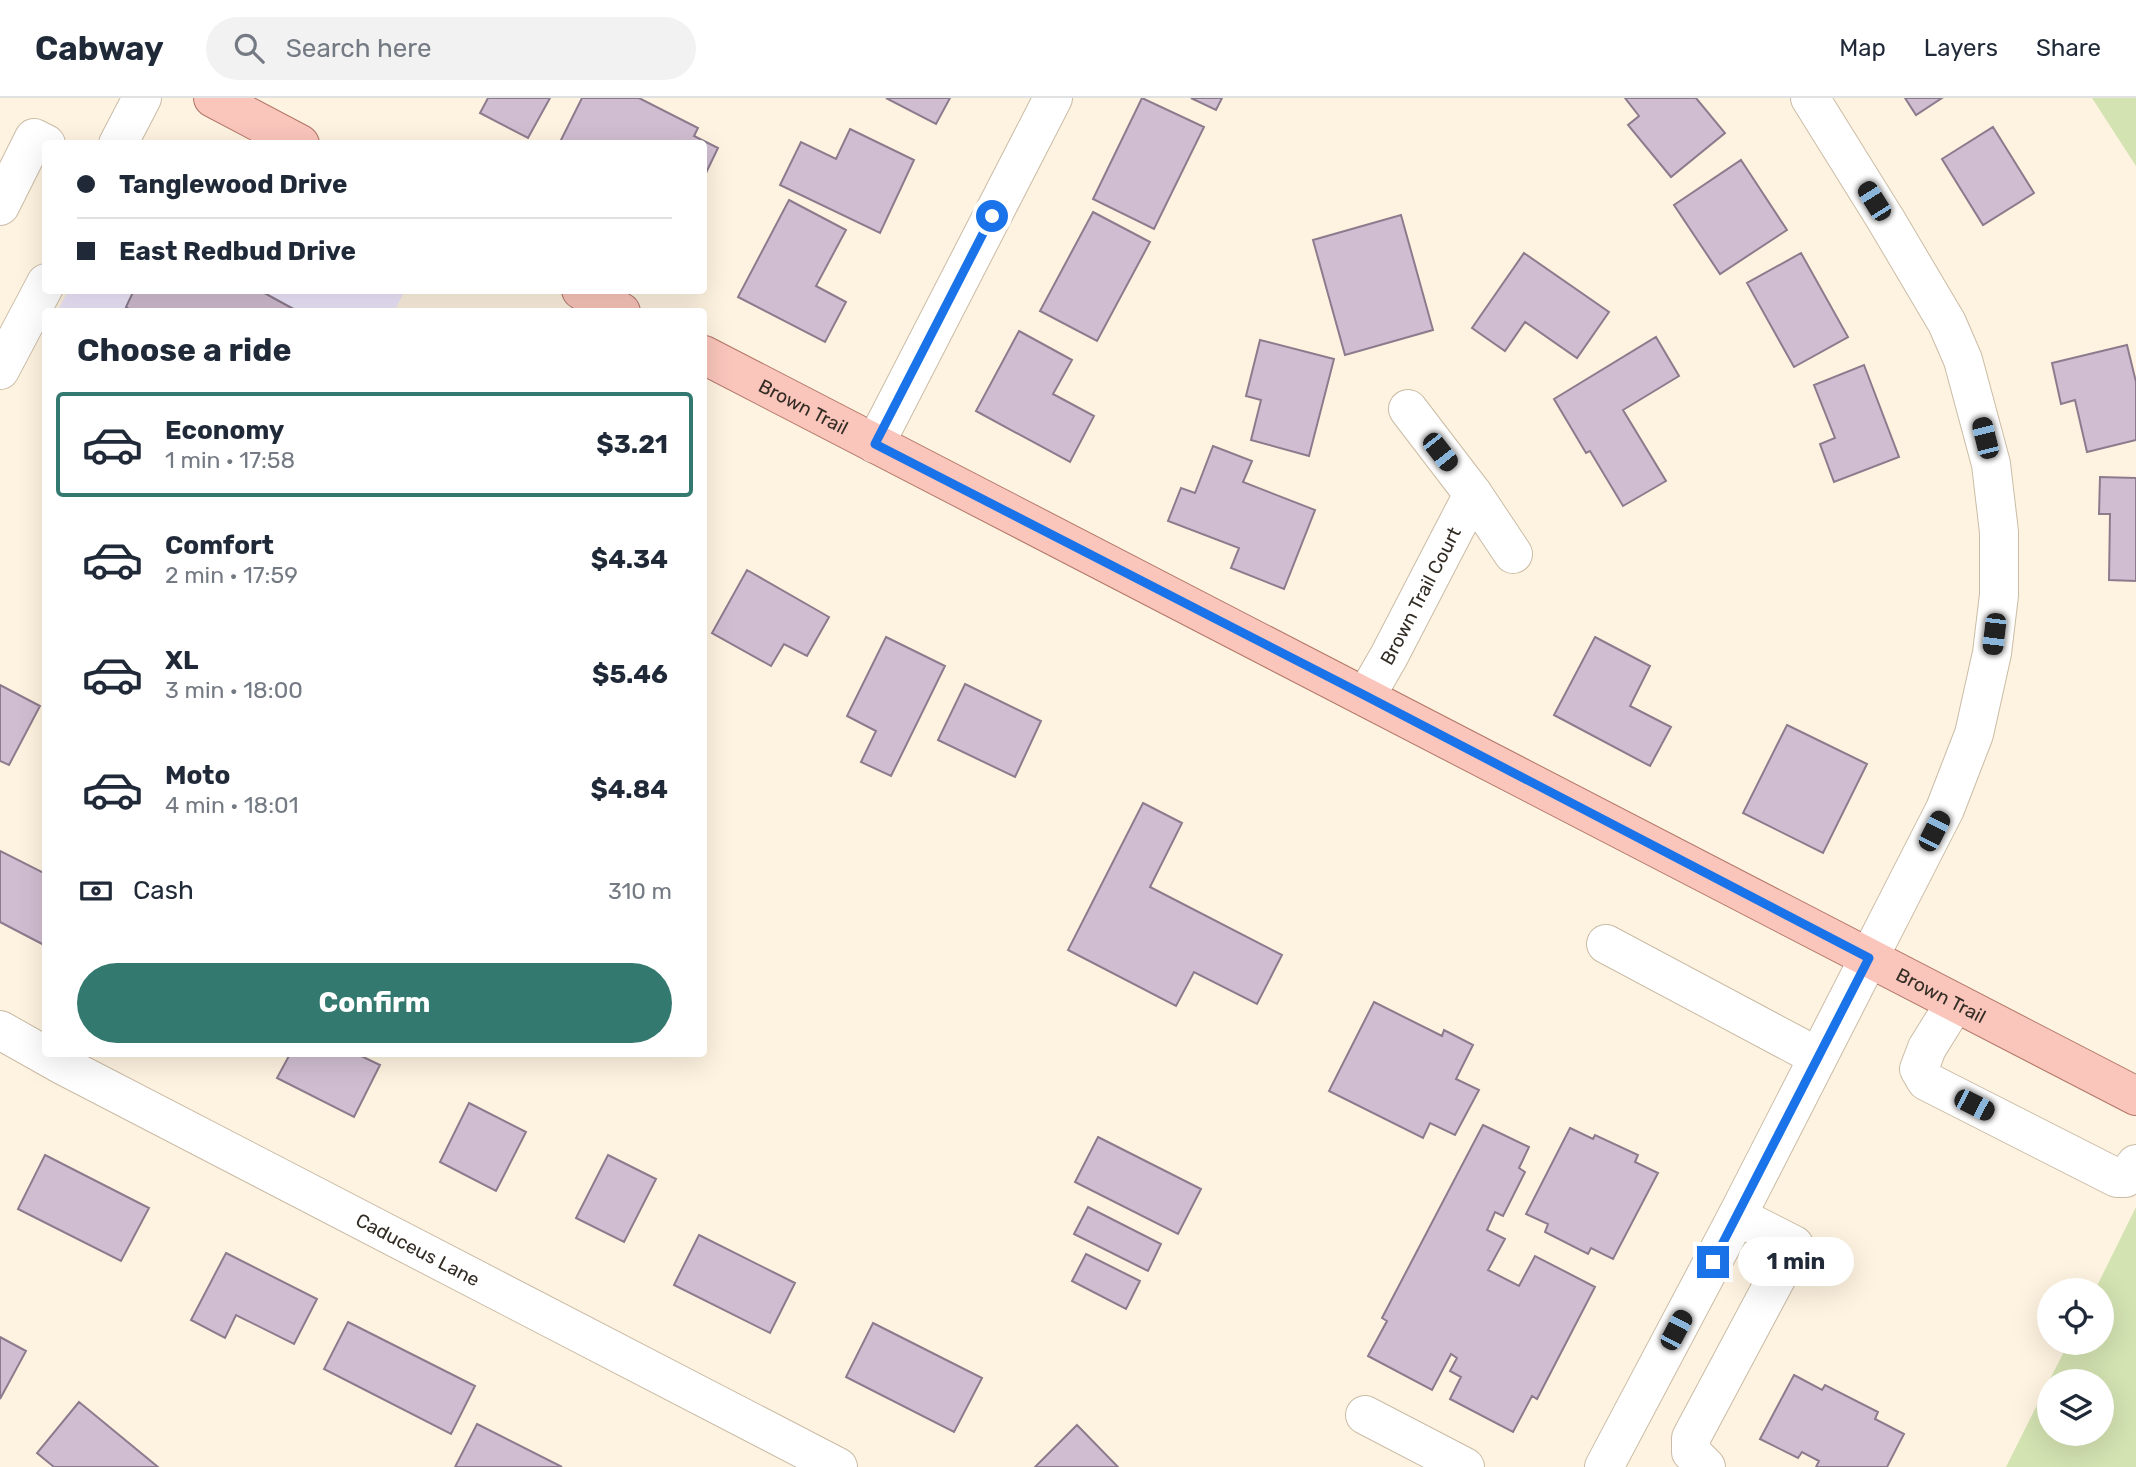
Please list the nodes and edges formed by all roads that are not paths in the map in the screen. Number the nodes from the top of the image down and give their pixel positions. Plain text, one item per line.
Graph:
1 (142, 98) edge
2 (213, 98) edge
3 (1053, 98) edge
4 (1810, 98) edge
5 (120, 140) edge
6 (292, 140) edge
7 (42, 142) edge
8 (0, 206) edge
9 (42, 291) edge
10 (588, 294) edge
11 (614, 308) edge
12 (707, 357) edge
13 (0, 370) edge
14 (1408, 409) dead end
15 (875, 444) junction
16 (1472, 494) junction
17 (1513, 554) dead end
18 (1366, 696) junction
19 (1606, 944) dead end
20 (1869, 958) junction
21 (1955, 1003) junction
22 (0, 1030) edge
23 (42, 1054) edge
24 (48, 1057) edge
25 (1818, 1057) junction
26 (2136, 1096) edge
27 (2136, 1164) edge
28 (1737, 1216) junction
29 (1365, 1415) dead end
30 (838, 1467) edge
31 (1465, 1467) edge
32 (1604, 1467) edge
33 (1706, 1467) edge

1 - 5 street
2 - 6 main road
3 - 15 street
4 - 20 street
7 - 8 street
9 - 13 street
10 - 11 main road
12 - 15 main road, Brown Trail
14 - 16 street, Brown Trail Court
15 - 18 main road, Brown Trail
16 - 17 street, Brown Trail Court
16 - 18 street, Brown Trail Court
18 - 20 main road, Brown Trail
19 - 25 street
20 - 21 main road, Brown Trail
20 - 25 street
21 - 26 main road, Brown Trail
21 - 27 street
22 - 23 street, Caduceus Lane
24 - 30 street, Caduceus Lane
25 - 28 street
28 - 32 street
28 - 33 street
29 - 31 street

